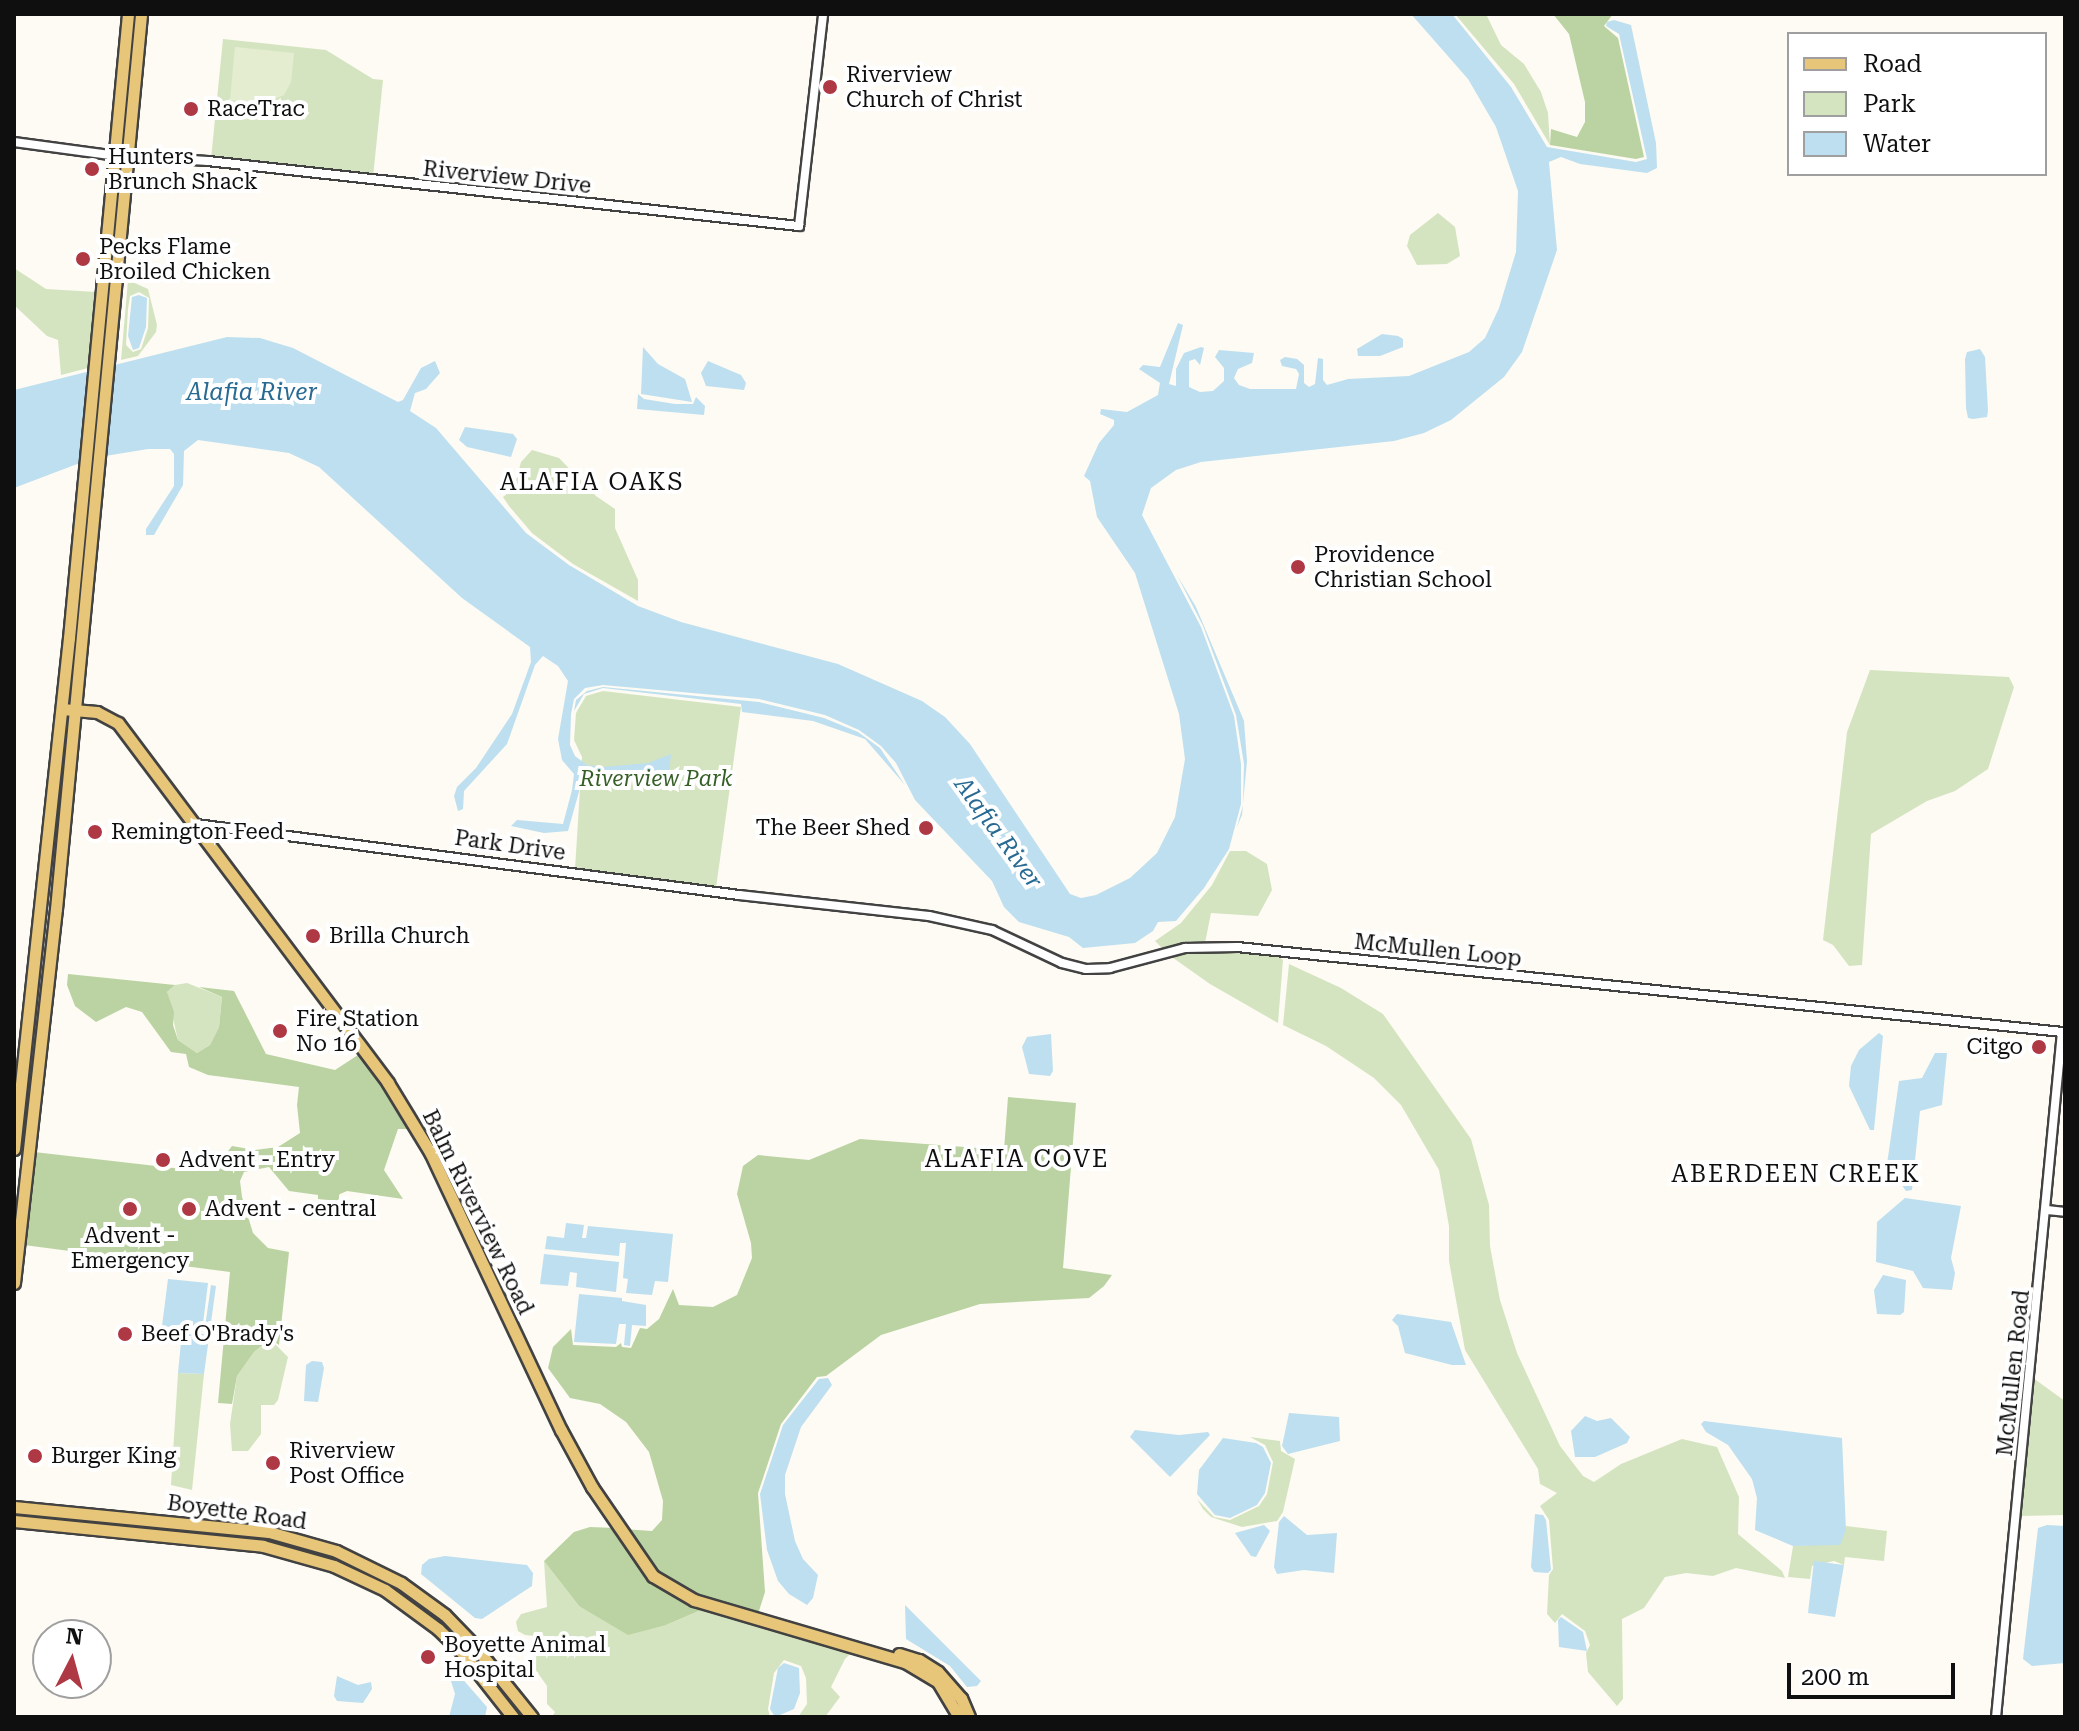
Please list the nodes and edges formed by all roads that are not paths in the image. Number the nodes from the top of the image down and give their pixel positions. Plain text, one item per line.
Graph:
1 (128, 14) edge
2 (138, 14) edge
3 (823, 14) edge
4 (14, 142) edge
5 (121, 155) junction
6 (106, 239) junction
7 (115, 293) junction
8 (68, 709) junction
9 (196, 824) junction
10 (820, 904) joint
11 (41, 907) junction
12 (52, 947) junction
13 (2062, 1032) joint
14 (14, 1149) edge
15 (19, 1192) edge
16 (2047, 1210) junction
17 (2065, 1212) edge
18 (14, 1283) edge
19 (14, 1507) edge
20 (14, 1521) edge
21 (852, 1644) junction
22 (513, 1717) edge
23 (532, 1717) edge
24 (959, 1717) edge
25 (969, 1717) edge
26 (1996, 1717) edge

1 - 5 main road
2 - 5 main road
3 - 5 street, Riverview Drive
4 - 5 street, Riverview Drive
5 - 6 main road
5 - 7 main road
6 - 7 main road
6 - 8 main road
7 - 8 main road
8 - 9 main road, Balm Riverview Road
8 - 11 main road
8 - 12 main road
9 - 10 street, Park Drive
9 - 21 main road, Balm Riverview Road
10 - 13 street, McMullen Loop
11 - 12 main road
11 - 14 main road
12 - 15 main road
13 - 16 street, McMullen Road
15 - 18 main road
16 - 17 street
16 - 26 street, McMullen Road
19 - 23 main road, Boyette Road
20 - 22 main road, Boyette Road
21 - 24 main road, Balm Riverview Road
21 - 25 main road, Balm Riverview Road

